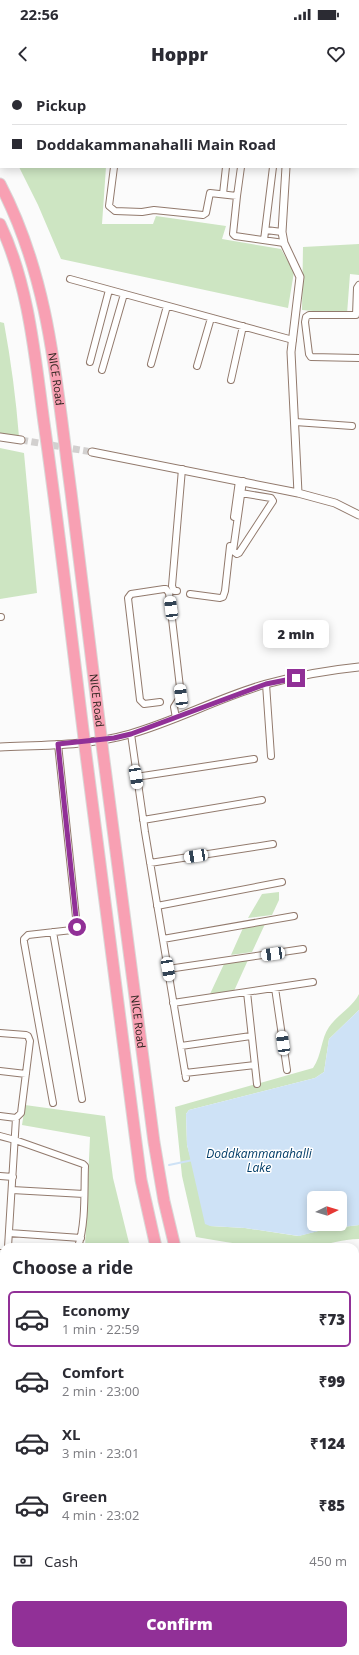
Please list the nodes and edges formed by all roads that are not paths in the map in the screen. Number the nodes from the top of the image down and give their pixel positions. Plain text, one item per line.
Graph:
1 (114, 168) edge
2 (226, 168) edge
3 (241, 168) edge
4 (273, 168) edge
5 (286, 168) edge
6 (0, 184) edge
7 (223, 194) junction
8 (237, 196) junction
9 (0, 224) edge
10 (266, 230) junction
11 (282, 232) junction
12 (264, 240) junction
13 (284, 243) junction
14 (70, 279) dead end
15 (359, 285) edge
16 (109, 290) junction
17 (124, 294) junction
18 (167, 306) junction
19 (357, 316) edge
20 (210, 318) junction
21 (296, 319) junction
22 (305, 320) junction
23 (243, 326) junction
24 (293, 340) junction
25 (359, 358) edge
26 (90, 362) dead end
27 (150, 364) dead end
28 (197, 366) dead end
29 (102, 370) dead end
30 (231, 380) dead end
31 (295, 422) junction
32 (352, 426) dead end
33 (0, 437) edge
34 (21, 440) tunnel mouth
35 (92, 452) tunnel mouth
36 (182, 470) junction
37 (241, 481) junction
38 (298, 492) junction
39 (241, 493) junction
40 (359, 515) edge
41 (176, 591) dead end
42 (190, 594) dead end
43 (359, 667) edge
44 (266, 684) junction
45 (160, 702) dead end
46 (176, 718) junction
47 (131, 734) junction
48 (58, 744) junction
49 (0, 747) edge
50 (271, 756) dead end
51 (254, 759) dead end
52 (136, 777) junction
53 (262, 800) dead end
54 (143, 820) junction
55 (273, 844) dead end
56 (150, 863) junction
57 (282, 882) dead end
58 (157, 906) junction
59 (294, 916) dead end
60 (53, 932) junction
61 (163, 939) junction
62 (303, 949) dead end
63 (168, 969) junction
64 (313, 982) dead end
65 (275, 988) junction
66 (247, 992) junction
67 (173, 1003) junction
68 (0, 1032) edge
69 (251, 1036) junction
70 (181, 1046) junction
71 (255, 1065) junction
72 (287, 1070) dead end
73 (0, 1071) edge
74 (26, 1074) junction
75 (257, 1084) dead end
76 (82, 1099) dead end
77 (53, 1103) dead end
78 (0, 1116) edge
79 (16, 1118) junction
80 (0, 1136) edge
81 (15, 1140) junction
82 (0, 1176) edge
83 (13, 1177) junction
84 (12, 1190) junction
85 (84, 1194) junction
86 (9, 1233) junction
87 (81, 1238) junction
88 (8, 1243) edge
89 (79, 1243) edge
90 (155, 1243) edge
91 (174, 1243) edge

1 - 7 street
2 - 7 street
3 - 8 street
4 - 10 street
5 - 11 street
6 - 91 highway, NICE Road
7 - 8 street
8 - 12 street
9 - 90 highway, NICE Road
10 - 11 street
10 - 12 street
11 - 13 street
12 - 13 street
13 - 21 street
14 - 16 street
15 - 19 street
16 - 17 street
16 - 26 street
17 - 18 street
17 - 29 street
18 - 20 street
18 - 27 street
19 - 22 street
20 - 23 street
20 - 28 street
21 - 22 street
21 - 24 street
22 - 25 street
23 - 24 street
23 - 30 street
24 - 31 street
31 - 32 street
31 - 38 street
33 - 34 street
35 - 36 street
36 - 37 street
36 - 41 street
37 - 38 street
37 - 39 street
37 - 42 street
38 - 40 street
39 - 39 street
43 - 44 street
44 - 46 street
44 - 50 street
45 - 46 street
46 - 47 street
47 - 48 street
47 - 52 street
48 - 49 street
48 - 60 street
51 - 52 street
52 - 54 street
53 - 54 street
54 - 56 street
55 - 56 street
56 - 58 street
57 - 58 street
58 - 61 street
59 - 61 street
60 - 76 street
60 - 77 street
61 - 63 street
62 - 63 street
63 - 67 street
64 - 65 street
65 - 66 street
65 - 72 street
66 - 67 street
66 - 69 street
67 - 70 street
68 - 74 street
69 - 70 street
69 - 71 street
70 - 71 street
71 - 75 street
73 - 74 street
74 - 79 street
78 - 79 street
79 - 81 street
80 - 81 street
81 - 83 street
81 - 85 street
82 - 83 street
83 - 84 street
84 - 85 street
84 - 86 street
85 - 87 street
86 - 87 street
86 - 88 street
87 - 89 street

